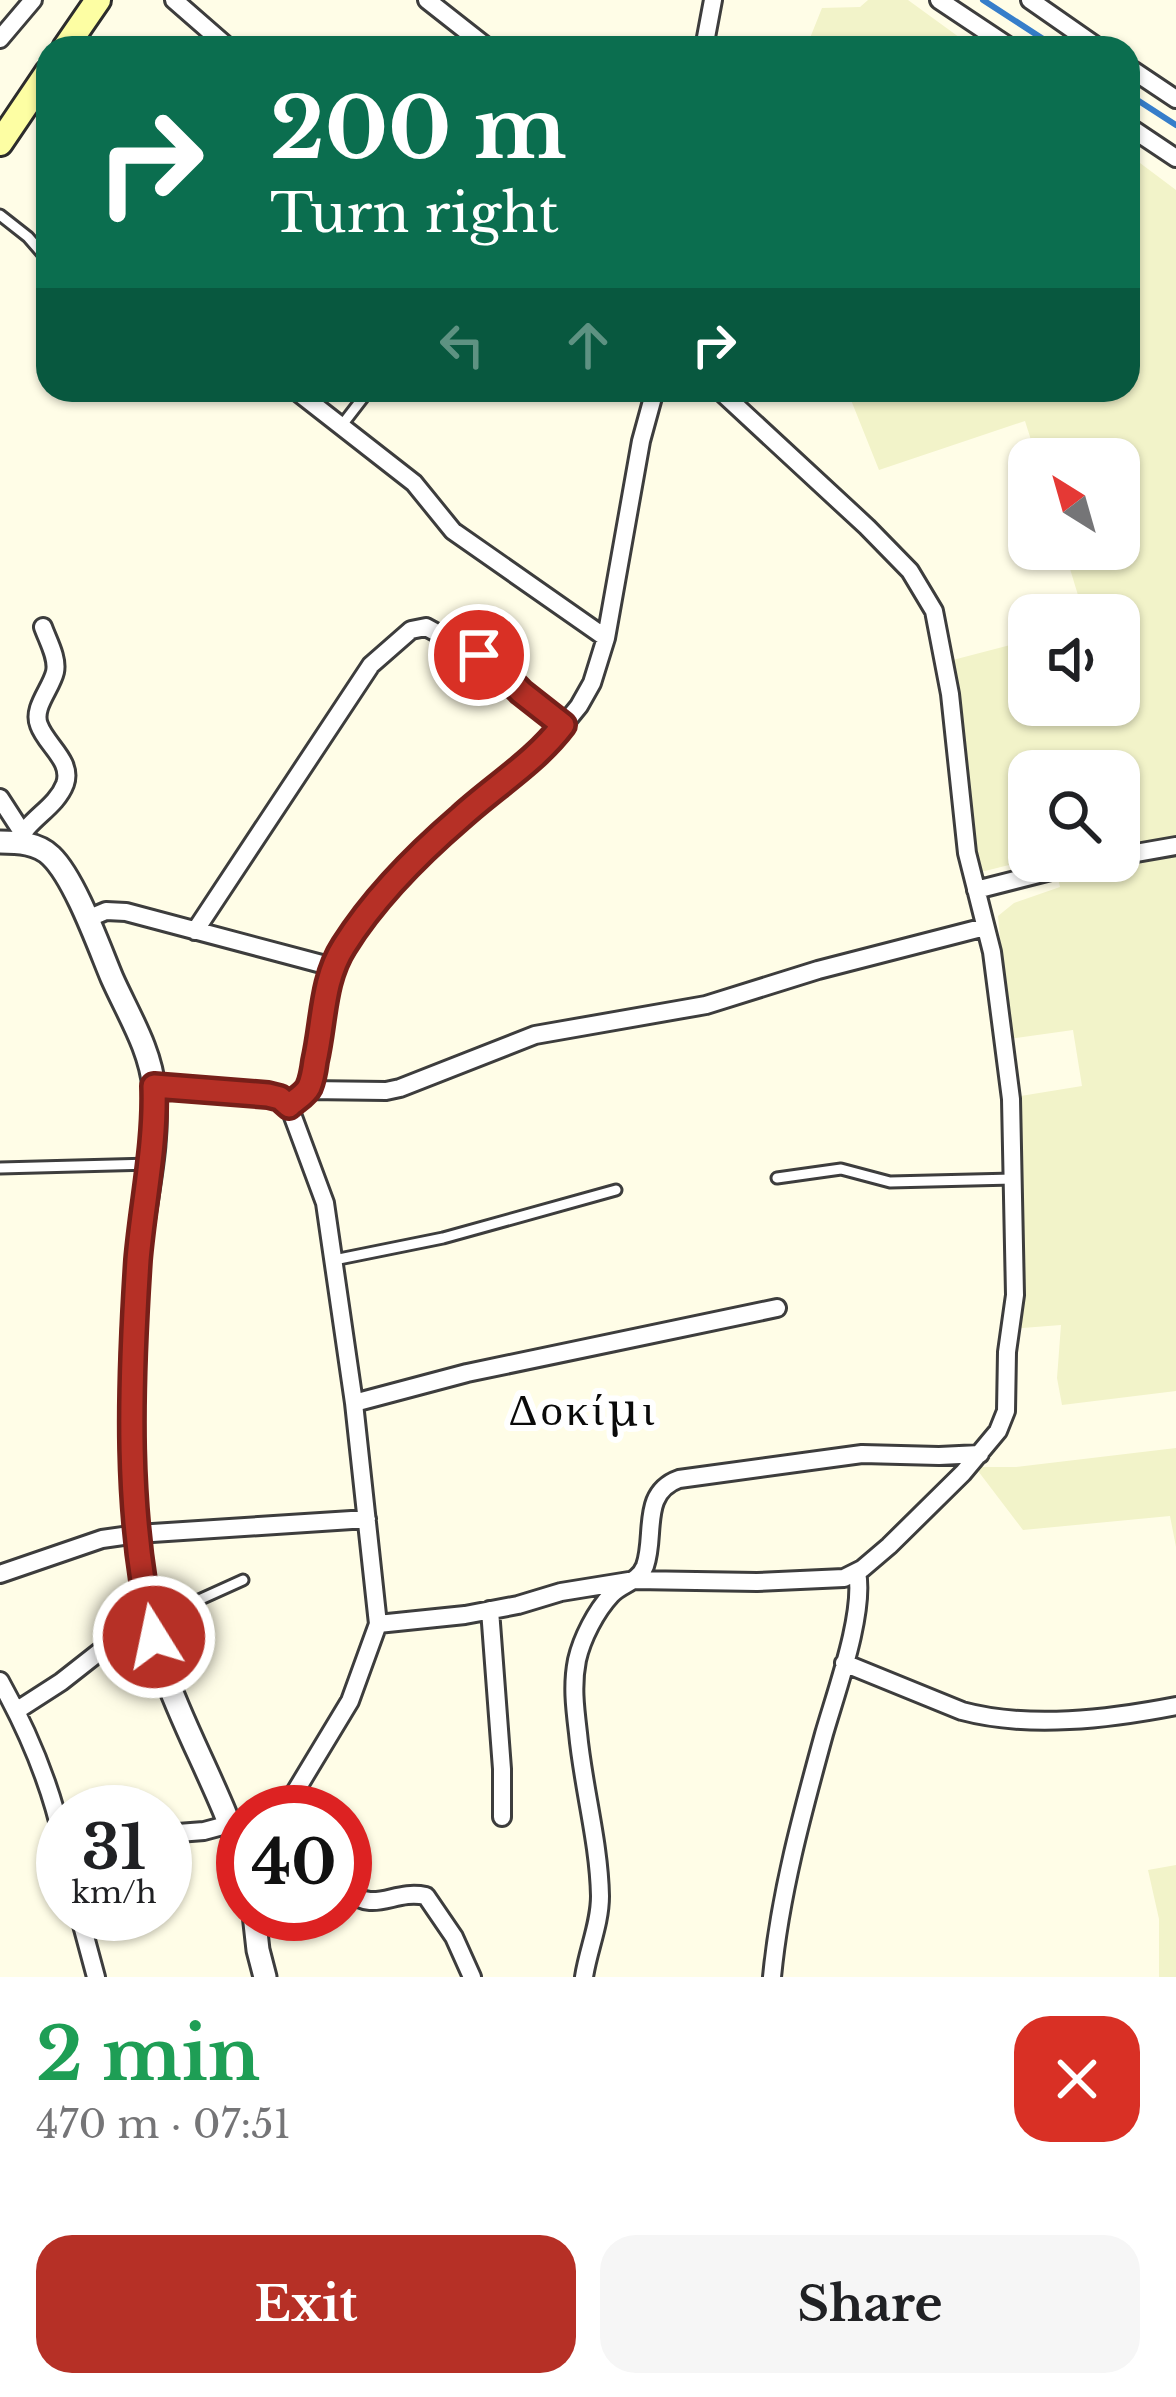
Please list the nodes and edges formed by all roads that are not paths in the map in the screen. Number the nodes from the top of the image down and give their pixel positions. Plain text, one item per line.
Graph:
1 (33, 0) edge
2 (98, 0) edge
3 (174, 0) edge
4 (427, 0) edge
5 (712, 0) edge
6 (939, 0) edge
7 (1030, 0) edge
8 (73, 36) edge
9 (215, 36) edge
10 (473, 36) edge
11 (706, 36) edge
12 (993, 36) edge
13 (1082, 36) edge
14 (0, 39) edge
15 (1140, 75) edge
16 (36, 90) edge
17 (1176, 99) edge
18 (1140, 134) edge
19 (0, 143) edge
20 (1176, 158) edge
21 (0, 215) edge
22 (36, 246) edge
23 (311, 402) edge
24 (360, 402) edge
25 (651, 402) edge
26 (732, 402) edge
27 (342, 425) junction
28 (43, 627) dead end
29 (606, 638) junction
30 (563, 725) junction
31 (0, 798) edge
32 (14, 839) edge
33 (1176, 846) edge
34 (1140, 852) edge
35 (1008, 882) edge
36 (976, 890) junction
37 (87, 919) junction
38 (985, 927) junction
39 (195, 931) junction
40 (333, 967) junction
41 (154, 1086) junction
42 (308, 1090) junction
43 (289, 1106) junction
44 (152, 1164) junction
45 (0, 1168) edge
46 (777, 1178) dead end
47 (1012, 1179) junction
48 (616, 1190) dead end
49 (334, 1260) junction
50 (777, 1308) dead end
51 (354, 1403) junction
52 (980, 1454) junction
53 (367, 1519) junction
54 (137, 1534) junction
55 (856, 1572) junction
56 (0, 1574) edge
57 (243, 1580) dead end
58 (635, 1580) junction
59 (490, 1610) junction
60 (378, 1624) junction
61 (152, 1630) junction
62 (844, 1664) junction
63 (0, 1681) edge
64 (1176, 1706) edge
65 (16, 1711) junction
66 (47, 1785) edge
67 (299, 1785) edge
68 (216, 1791) edge
69 (502, 1817) dead end
70 (372, 1904) edge
71 (86, 1941) edge
72 (257, 1941) edge
73 (96, 1977) edge
74 (265, 1977) edge
75 (472, 1977) edge
76 (584, 1977) edge
77 (772, 1977) edge

1 - 14 street
2 - 8 main road
3 - 9 street
4 - 10 street
5 - 11 street
6 - 12 street
7 - 13 street
15 - 17 street
16 - 19 main road
18 - 20 street
21 - 22 lane
23 - 27 street
24 - 27 lane
25 - 29 street
26 - 36 street
27 - 29 street
28 - 32 street
29 - 30 street
30 - 39 street
30 - 40 street
31 - 32 street
32 - 37 street
33 - 34 street
35 - 36 street
36 - 38 street
37 - 39 street
37 - 41 street
38 - 42 street
38 - 47 street
39 - 40 street
40 - 42 street
41 - 43 street
41 - 44 street
42 - 43 street
43 - 49 street
44 - 45 lane
44 - 54 street
46 - 47 lane
47 - 52 street
48 - 49 lane
49 - 51 street
50 - 51 street
51 - 53 street
52 - 55 street
52 - 58 street
53 - 54 street
53 - 60 street
54 - 56 street
54 - 61 street
55 - 58 street
55 - 62 street
57 - 61 lane
58 - 59 street
58 - 76 street
59 - 60 street
59 - 69 street
60 - 67 street
61 - 65 street
61 - 68 street
62 - 64 street
62 - 77 street
63 - 65 street
65 - 66 street
70 - 75 street
71 - 73 street
72 - 74 street

